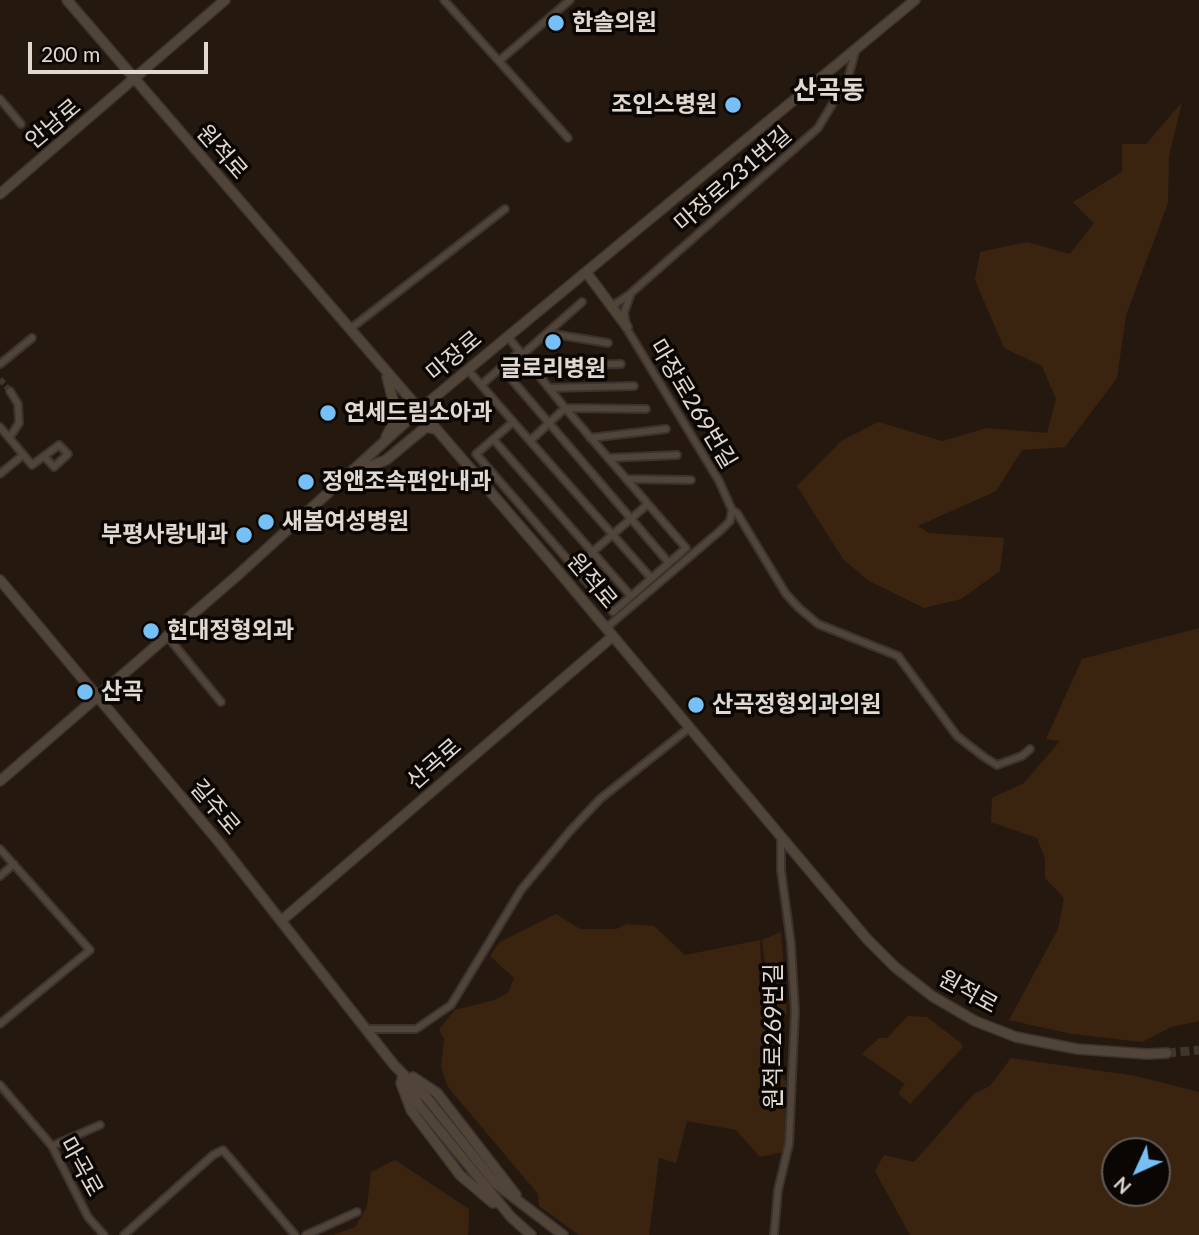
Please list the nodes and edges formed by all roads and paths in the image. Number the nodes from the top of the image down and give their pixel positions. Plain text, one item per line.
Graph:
1 (67, 0) edge
2 (225, 0) edge
3 (444, 0) edge
4 (570, 0) edge
5 (915, 0) edge
6 (857, 47) junction
7 (499, 61) junction
8 (135, 79) junction
9 (0, 99) edge
10 (21, 124) dead end
11 (568, 138) dead end
12 (0, 194) edge
13 (505, 209) dead end
14 (586, 272) junction
15 (631, 293) junction
16 (582, 302) dead end
17 (612, 306) junction
18 (627, 327) junction
19 (350, 329) junction
20 (547, 334) junction
21 (508, 337) junction
22 (32, 338) dead end
23 (608, 342) dead end
24 (521, 353) junction
25 (0, 364) edge
26 (621, 364) dead end
27 (531, 366) junction
28 (501, 367) junction
29 (468, 370) junction
30 (386, 372) junction
31 (481, 385) junction
32 (634, 386) dead end
33 (549, 388) junction
34 (10, 391) tunnel mouth
35 (565, 408) junction
36 (646, 409) dead end
37 (419, 410) junction
38 (513, 422) junction
39 (550, 423) junction
40 (0, 427) edge
41 (666, 429) dead end
42 (436, 430) junction
43 (10, 437) junction
44 (590, 438) junction
45 (493, 439) junction
46 (530, 441) junction
47 (381, 445) junction
48 (23, 455) junction
49 (677, 455) dead end
50 (45, 457) dead end
51 (608, 458) junction
52 (0, 474) edge
53 (350, 474) junction
54 (626, 479) junction
55 (691, 480) dead end
56 (648, 505) junction
57 (732, 510) junction
58 (631, 519) junction
59 (612, 534) junction
60 (592, 552) junction
61 (669, 563) junction
62 (575, 567) junction
63 (651, 578) junction
64 (0, 580) edge
65 (631, 596) junction
66 (606, 628) junction
67 (167, 636) junction
68 (613, 636) junction
69 (97, 697) junction
70 (221, 702) dead end
71 (690, 728) junction
72 (1030, 749) dead end
73 (0, 780) edge
74 (781, 837) junction
75 (0, 849) edge
76 (14, 864) junction
77 (0, 876) edge
78 (281, 921) junction
79 (0, 1024) edge
80 (366, 1029) junction
81 (1167, 1053) tunnel mouth
82 (394, 1065) junction
83 (0, 1085) edge
84 (100, 1125) dead end
85 (52, 1146) junction
86 (357, 1212) dead end
87 (104, 1235) edge
88 (124, 1235) edge
89 (295, 1235) edge
90 (306, 1235) edge
91 (531, 1235) edge
92 (563, 1235) edge
93 (774, 1235) edge

1 - 8 main road, 원적로
2 - 8 main road, 안남로
3 - 7 street
4 - 7 street
5 - 6 main road, 마장로
6 - 14 main road, 마장로
6 - 15 street, 마장로231번길
7 - 11 street
8 - 12 main road, 안남로
8 - 19 main road, 원적로
9 - 10 street
13 - 19 street
14 - 17 main road
14 - 21 main road, 마장로
15 - 17 street, 마장로231번길
15 - 18 street
16 - 20 street
17 - 18 main road
18 - 57 street, 마장로269번길
19 - 30 main road, 원적로
20 - 23 street
20 - 24 street
21 - 24 street
21 - 29 main road, 마장로
22 - 25 street
24 - 27 street
24 - 28 street
26 - 27 street
27 - 33 street
28 - 31 street
28 - 39 street
29 - 31 street
29 - 37 main road, 마장로
30 - 37 main road, 원적로
30 - 47 main road
31 - 38 street
32 - 33 street
33 - 35 street
34 - 43 street
35 - 36 street
35 - 39 street
35 - 44 street
37 - 42 main road, 원적로
37 - 47 main road, 마장로
38 - 45 street
38 - 46 street
39 - 46 street
39 - 58 street
40 - 43 street
41 - 44 street
42 - 53 main road
42 - 66 main road, 원적로
43 - 48 street
44 - 51 street
45 - 60 street
45 - 62 street
46 - 59 street
47 - 53 main road, 마장로
48 - 50 street
48 - 52 street
49 - 51 street
51 - 54 street
53 - 67 main road, 마장로
54 - 55 street
54 - 56 street
56 - 58 street
56 - 61 street
57 - 66 street
57 - 72 street
58 - 59 street
58 - 61 street
59 - 60 street
59 - 63 street
60 - 62 street
60 - 65 street
61 - 63 street
62 - 65 street
63 - 65 street
64 - 69 main road, 길주로
66 - 68 main road, 원적로
67 - 69 main road, 마장로
67 - 70 street
68 - 71 main road, 원적로
68 - 78 main road, 산곡로
69 - 73 main road, 마장로
69 - 78 main road, 길주로
71 - 74 main road, 원적로
71 - 80 street
74 - 81 main road, 원적로
74 - 93 street, 원적로269번길
75 - 76 street
76 - 77 street
76 - 79 street
78 - 80 main road, 길주로
80 - 82 main road, 길주로
82 - 91 main road
82 - 92 main road
83 - 85 street, 마곡로
84 - 85 street
85 - 87 street, 마곡로
86 - 90 street
88 - 89 street

